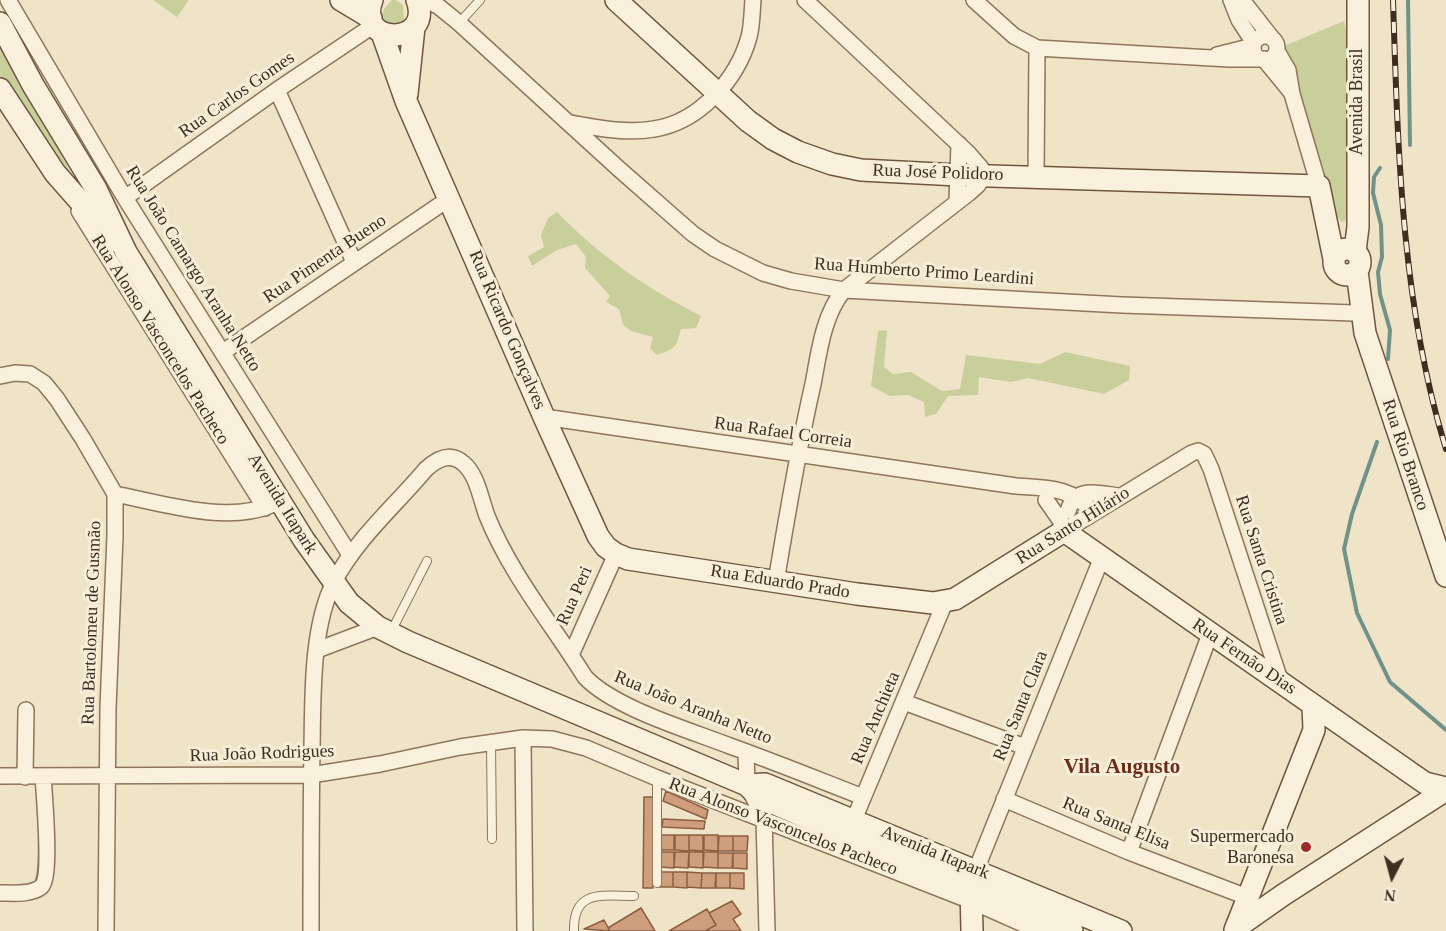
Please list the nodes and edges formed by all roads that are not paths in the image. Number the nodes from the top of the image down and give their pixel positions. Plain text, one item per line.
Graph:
1 (8, 0) edge
2 (341, 0) edge
3 (480, 0) edge
4 (616, 0) edge
5 (753, 0) edge
6 (805, 0) edge
7 (974, 0) edge
8 (1231, 0) edge
9 (1242, 0) edge
10 (1358, 0) edge
11 (423, 8) edge
12 (375, 19) edge
13 (0, 23) edge
14 (459, 23) junction
15 (1037, 48) junction
16 (1263, 49) junction
17 (0, 88) edge
18 (276, 90) junction
19 (719, 93) junction
20 (406, 101) junction
21 (571, 123) junction
22 (959, 144) junction
23 (55, 173) junction
24 (958, 175) junction
25 (983, 176) junction
26 (1036, 176) junction
27 (1319, 186) junction
28 (125, 198) junction
29 (450, 198) junction
30 (957, 201) junction
31 (126, 252) junction
32 (1346, 259) junction
33 (354, 262) junction
34 (844, 290) junction
35 (1358, 311) junction
36 (223, 352) junction
37 (0, 376) edge
38 (544, 417) junction
39 (1201, 452) joint
40 (797, 455) junction
41 (1016, 486) junction
42 (115, 494) junction
43 (1076, 496) junction
44 (1120, 496) junction
45 (272, 505) junction
46 (1092, 513) junction
47 (1070, 521) junction
48 (616, 554) junction
49 (350, 555) junction
50 (1102, 557) junction
51 (427, 561) dead end
52 (1446, 576) edge
53 (776, 582) junction
54 (333, 583) junction
55 (945, 602) junction
56 (384, 630) junction
57 (1210, 634) junction
58 (317, 650) junction
59 (571, 655) junction
60 (1281, 683) junction
61 (904, 702) junction
62 (1313, 705) junction
63 (26, 710) dead end
64 (1334, 719) junction
65 (1314, 730) junction
66 (523, 738) junction
67 (491, 743) junction
68 (1025, 747) junction
69 (746, 752) junction
70 (108, 775) junction
71 (311, 775) junction
72 (0, 776) edge
73 (43, 776) junction
74 (25, 777) junction
75 (657, 778) junction
76 (747, 785) junction
77 (1446, 789) edge
78 (1425, 793) junction
79 (864, 797) junction
80 (1004, 799) junction
81 (764, 818) junction
82 (848, 835) junction
83 (492, 839) dead end
84 (1129, 852) junction
85 (1256, 875) junction
86 (657, 883) dead end
87 (973, 886) junction
88 (0, 893) edge
89 (1282, 895) junction
90 (634, 896) dead end
91 (1247, 897) junction
92 (1235, 929) edge
93 (106, 931) edge
94 (311, 931) edge
95 (525, 931) edge
96 (574, 931) edge
97 (766, 931) edge
98 (972, 931) edge
99 (1039, 931) edge
100 (1072, 931) edge
101 (1121, 931) edge

1 - 28 street, Rua João Camargo Aranha Netto
2 - 12 street
3 - 14 lane
4 - 19 street, Rua José Polidoro
5 - 19 street
6 - 22 street
7 - 15 street
8 - 16 street
9 - 16 street
10 - 32 street, Avenida Brasil
11 - 12 street
11 - 14 street, Rua Humberto Primo Leardini
11 - 20 street
12 - 18 street, Rua Carlos Gomes
12 - 20 street, Rua Ricardo Gonçalves
13 - 31 street, Avenida Itapark
14 - 21 street, Rua Humberto Primo Leardini
15 - 16 street
15 - 26 street
16 - 27 street
17 - 23 street, Rua Alonso Vasconcelos Pacheco
18 - 28 street, Rua Carlos Gomes
18 - 33 street
19 - 21 street
19 - 24 street, Rua José Polidoro
20 - 29 street, Rua Ricardo Gonçalves
21 - 34 street, Rua Humberto Primo Leardini
22 - 24 street
22 - 25 street
23 - 31 street, Rua Alonso Vasconcelos Pacheco
23 - 45 street, Rua Alonso Vasconcelos Pacheco
24 - 25 street, Rua José Polidoro
24 - 30 street
25 - 26 street, Rua José Polidoro
25 - 30 street
26 - 27 street, Rua José Polidoro
27 - 32 street, Rua Rio Branco
28 - 36 street, Rua João Camargo Aranha Netto
29 - 33 street, Rua Pimenta Bueno
29 - 38 street, Rua Ricardo Gonçalves
30 - 34 street
31 - 45 street, Avenida Itapark
32 - 35 street, Rua Rio Branco
33 - 36 street, Rua Pimenta Bueno
34 - 35 street, Rua Humberto Primo Leardini
34 - 40 street
35 - 52 street, Rua Rio Branco
36 - 49 street, Rua João Camargo Aranha Netto
37 - 42 street, Rua Bartolomeu de Gusmão
38 - 40 street, Rua Rafael Correia
38 - 48 street, Rua Ricardo Gonçalves
39 - 44 street, Rua Santo Hilário
39 - 60 street, Rua Santa Cristina
40 - 41 street, Rua Rafael Correia
40 - 53 street
41 - 43 street, Rua Rafael Correia
41 - 47 street, Rua Rafael Correia
42 - 45 street
42 - 70 street, Rua Bartolomeu de Gusmão
43 - 44 street
43 - 46 street
43 - 47 street
44 - 46 street, Rua Santo Hilário
45 - 54 street, Avenida Itapark
46 - 47 street, Rua Santo Hilário
47 - 50 street, Rua Fernão Dias
47 - 55 street, Rua Santo Hilário
48 - 53 street, Rua Eduardo Prado
48 - 59 street, Rua Peri
49 - 54 street, Rua João Aranha Netto
49 - 59 street, Rua João Aranha Netto
50 - 57 street, Rua Fernão Dias
50 - 68 street, Rua Santa Clara
51 - 56 lane
53 - 55 street, Rua Eduardo Prado
54 - 56 street, Avenida Itapark
54 - 58 street, Rua João Aranha Netto
55 - 61 street, Rua Anchieta
56 - 58 street
56 - 76 street, Avenida Itapark
57 - 60 street, Rua Fernão Dias
57 - 84 street
58 - 71 street, Rua João Aranha Netto
59 - 69 street, Rua João Aranha Netto
60 - 62 street, Rua Fernão Dias
61 - 68 street
61 - 79 street, Rua Anchieta
62 - 64 street, Rua Fernão Dias
62 - 65 street
63 - 74 street
64 - 65 street
64 - 78 street, Rua Fernão Dias
65 - 85 street
66 - 67 street, Rua João Rodrigues
66 - 75 street, Rua Alonso Vasconcelos Pacheco
66 - 95 street
67 - 71 street, Rua João Rodrigues
67 - 83 lane
68 - 80 street, Rua Santa Clara
69 - 76 street
69 - 79 street, Rua João Aranha Netto
70 - 71 street, Rua João Rodrigues
70 - 73 street, Rua João Rodrigues
70 - 93 street, Rua Bartolomeu de Gusmão
71 - 94 street, Rua João Aranha Netto
72 - 74 street, Rua João Rodrigues
73 - 74 street, Rua João Rodrigues
73 - 88 street
75 - 81 street, Rua Alonso Vasconcelos Pacheco
75 - 86 lane
76 - 81 street
76 - 82 street, Avenida Itapark
77 - 78 street, Rua Fernão Dias
78 - 89 street
79 - 82 street, Rua Anchieta
80 - 84 street, Rua Santa Elisa
80 - 87 street, Rua Santa Clara
81 - 82 street, Rua Alonso Vasconcelos Pacheco
81 - 97 street
82 - 87 street, Avenida Itapark
84 - 91 street, Rua Santa Elisa
85 - 89 street
85 - 91 street
87 - 98 street
87 - 99 street
87 - 100 street, Avenida Itapark
87 - 101 street
89 - 92 street
90 - 96 lane
91 - 92 street

